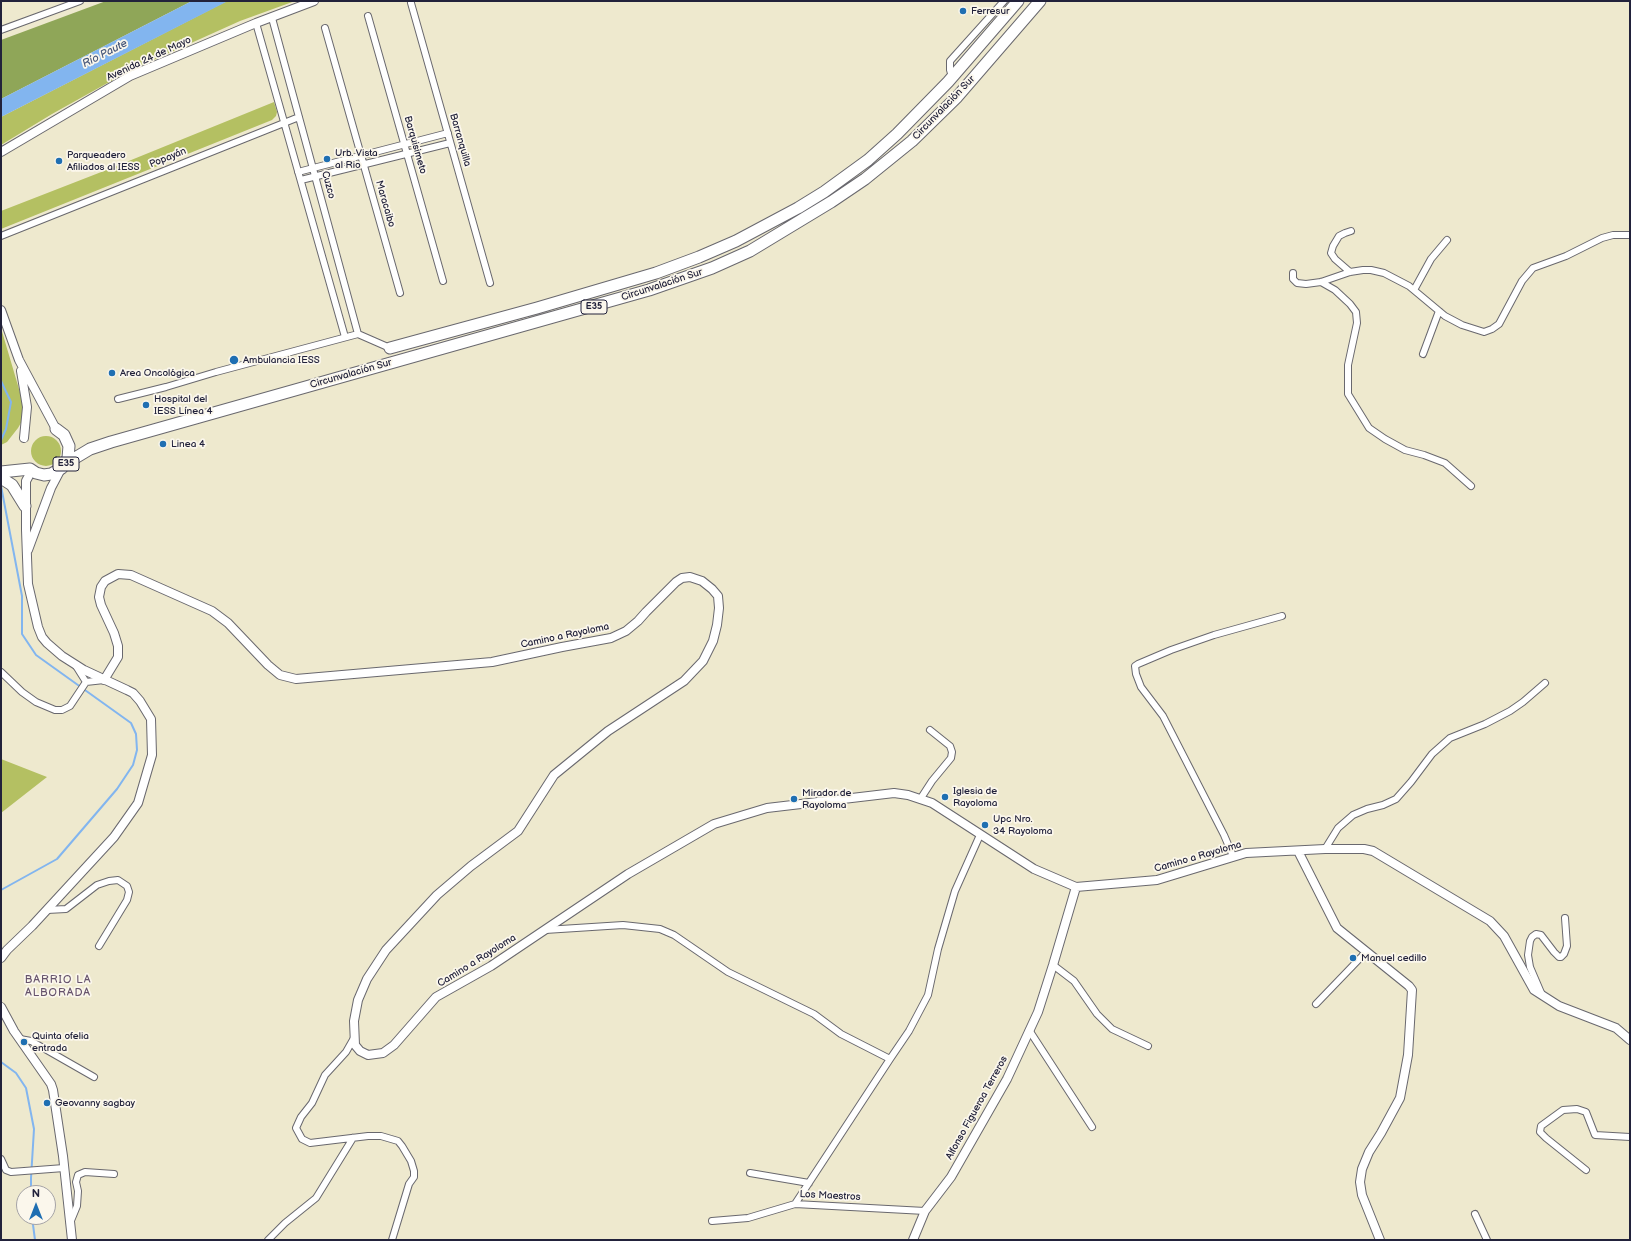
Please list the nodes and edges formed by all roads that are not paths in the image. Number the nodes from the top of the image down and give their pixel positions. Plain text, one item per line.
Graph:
1 (80, 1) edge
2 (314, 1) edge
3 (1004, 1) edge
4 (1018, 1) edge
5 (1040, 1) edge
6 (69, 3) edge
7 (411, 3) dead end
8 (368, 16) dead end
9 (272, 18) junction
10 (256, 23) junction
11 (325, 28) dead end
12 (1, 30) edge
13 (952, 77) junction
14 (299, 116) junction
15 (284, 122) junction
16 (448, 133) junction
17 (450, 143) junction
18 (405, 144) junction
19 (1, 152) edge
20 (407, 154) junction
21 (361, 156) junction
22 (363, 164) junction
23 (313, 168) junction
24 (298, 172) junction
25 (315, 176) junction
26 (301, 180) junction
27 (1351, 231) dead end
28 (1630, 235) edge
29 (1, 236) edge
30 (1447, 240) dead end
31 (1350, 272) junction
32 (1293, 273) dead end
33 (443, 281) dead end
34 (1321, 282) junction
35 (490, 283) dead end
36 (1414, 290) junction
37 (400, 293) dead end
38 (1, 310) edge
39 (1438, 311) junction
40 (358, 334) junction
41 (345, 337) junction
42 (390, 348) joint
43 (1423, 354) dead end
44 (19, 360) junction
45 (118, 399) dead end
46 (56, 429) joint
47 (24, 438) dead end
48 (63, 466) junction
49 (31, 470) junction
50 (1, 472) edge
51 (1, 478) edge
52 (1471, 486) dead end
53 (25, 506) junction
54 (27, 555) junction
55 (1282, 616) dead end
56 (76, 665) junction
57 (1, 672) edge
58 (104, 680) junction
59 (85, 683) junction
60 (1545, 683) dead end
61 (930, 730) dead end
62 (921, 798) junction
63 (980, 835) junction
64 (1325, 849) junction
65 (1298, 850) junction
66 (1233, 856) junction
67 (1076, 887) junction
68 (47, 910) junction
69 (1565, 918) dead end
70 (545, 930) junction
71 (99, 946) dead end
72 (1366, 952) junction
73 (1, 958) edge
74 (1053, 965) junction
75 (1543, 996) junction
76 (1316, 1004) dead end
77 (1, 1007) edge
78 (1029, 1030) junction
79 (354, 1038) junction
80 (20, 1039) junction
81 (1630, 1040) edge
82 (1148, 1046) dead end
83 (890, 1059) junction
84 (94, 1076) dead end
85 (1092, 1127) dead end
86 (1630, 1137) edge
87 (353, 1138) junction
88 (1, 1159) edge
89 (64, 1168) junction
90 (1586, 1170) dead end
91 (750, 1173) dead end
92 (114, 1174) dead end
93 (809, 1183) junction
94 (795, 1204) junction
95 (925, 1211) junction
96 (1475, 1214) dead end
97 (712, 1222) dead end
98 (70, 1224) junction
99 (72, 1240) edge
100 (268, 1240) edge
101 (392, 1240) edge
102 (913, 1240) edge
103 (1379, 1240) edge
104 (1487, 1240) edge

1 - 6 street
2 - 9 street, Avenida 24 de Mayo
3 - 13 street
4 - 13 highway, Circunvalación Sur / E35
5 - 48 highway, Circunvalación Sur / E35
6 - 12 street
7 - 16 street, Barranquilla
8 - 18 street, Barquisimeto
9 - 10 street, Avenida 24 de Mayo
9 - 14 street, Cuzco
10 - 15 street
10 - 19 street, Avenida 24 de Mayo
11 - 21 street, Maracaibo
13 - 42 highway, Circunvalación Sur / E35
14 - 15 street, Popayán
14 - 23 street, Cuzco
15 - 24 street
15 - 29 street, Popayán
16 - 17 street, Barranquilla
16 - 18 street
17 - 20 street
17 - 35 street, Barranquilla
18 - 20 street, Barquisimeto
18 - 21 street
20 - 22 street
20 - 33 street, Barquisimeto
21 - 22 street, Maracaibo
21 - 23 street
22 - 25 street
22 - 37 street, Maracaibo
23 - 24 street
23 - 25 street, Cuzco
24 - 26 street
25 - 26 street
25 - 40 street, Cuzco
26 - 41 street
27 - 31 street
28 - 39 street
30 - 36 street
31 - 34 street
31 - 36 street
32 - 34 street
34 - 52 street
36 - 39 street
38 - 44 street
39 - 43 street
40 - 41 street
40 - 42 street
41 - 45 street
44 - 46 street
44 - 47 street
46 - 48 highway, E35
48 - 49 highway, E35
48 - 54 street
49 - 50 highway, E35
49 - 53 street
51 - 53 highway
53 - 54 street
54 - 56 street
55 - 66 street
56 - 58 street
56 - 59 street
57 - 59 street
58 - 59 street
58 - 68 street
58 - 79 street, Camino a Rayoloma
60 - 64 street
61 - 62 street
62 - 63 street, Camino a Rayoloma
62 - 70 street, Camino a Rayoloma
63 - 67 street, Camino a Rayoloma
63 - 83 street
64 - 65 street, Camino a Rayoloma
64 - 75 street, Camino a Rayoloma
65 - 66 street, Camino a Rayoloma
65 - 72 street
66 - 67 street, Camino a Rayoloma
67 - 74 street, Alfonso Figueroa Terreros
68 - 71 street
68 - 73 street
69 - 75 street
70 - 79 street, Camino a Rayoloma
70 - 83 street
72 - 76 street
72 - 103 street
74 - 78 street, Alfonso Figueroa Terreros
74 - 82 street
75 - 81 street, Camino a Rayoloma
77 - 80 street
78 - 85 street
78 - 95 street, Alfonso Figueroa Terreros
79 - 87 street
80 - 84 street
80 - 89 street
83 - 93 street
86 - 90 street
87 - 100 street
87 - 101 street
88 - 89 street
89 - 98 street
91 - 93 street
92 - 98 street
93 - 94 street
94 - 95 street, Los Maestros
94 - 97 street, Los Maestros
95 - 102 street, Alfonso Figueroa Terreros
96 - 104 street
98 - 99 street

